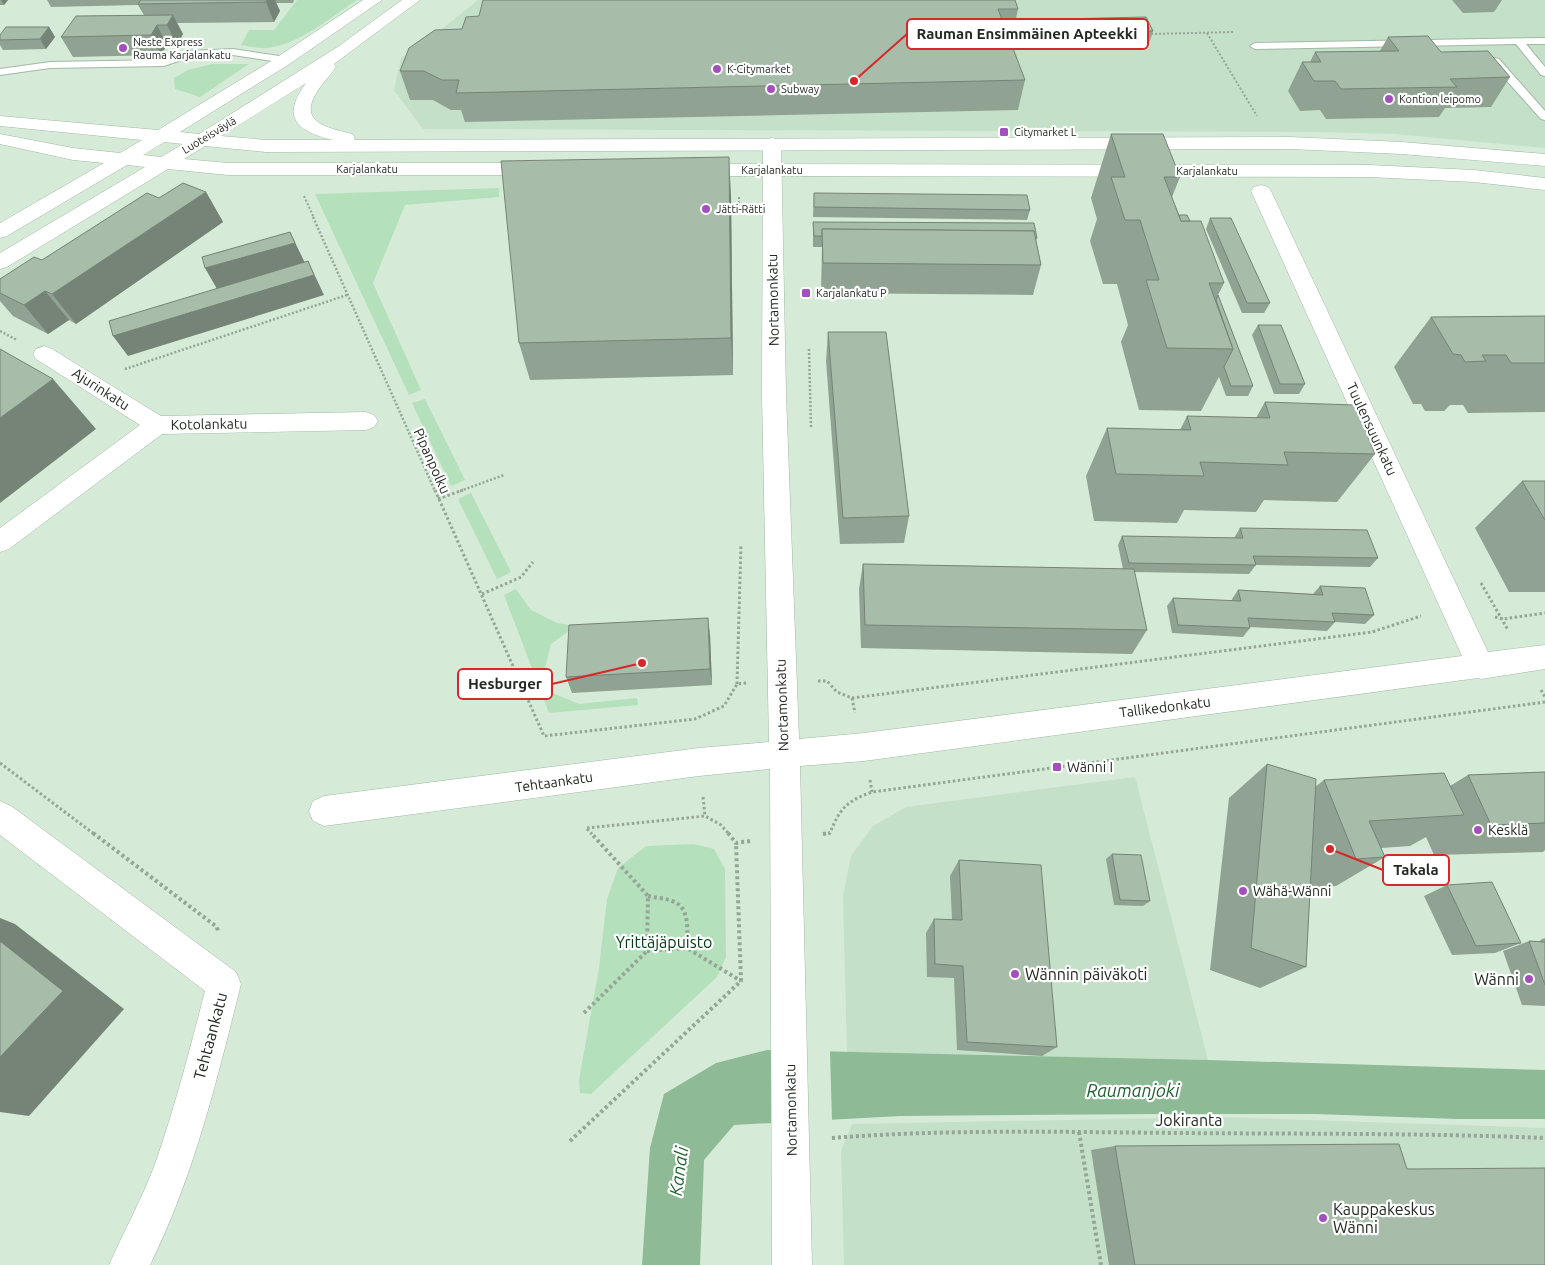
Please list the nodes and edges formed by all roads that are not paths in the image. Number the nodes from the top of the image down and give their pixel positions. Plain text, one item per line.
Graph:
1 (374, 0) edge
2 (412, 0) edge
3 (1545, 41) edge
4 (1479, 42) junction
5 (1519, 42) junction
6 (1256, 46) dead end
7 (345, 50) junction
8 (286, 60) junction
9 (0, 72) edge
10 (1545, 73) edge
11 (1545, 117) edge
12 (0, 121) edge
13 (160, 137) junction
14 (0, 139) edge
15 (200, 140) junction
16 (772, 144) junction
17 (389, 146) junction
18 (123, 160) junction
19 (1545, 160) edge
20 (162, 163) junction
21 (558, 169) edge
22 (677, 170) edge
23 (772, 170) junction
24 (1545, 184) edge
25 (1261, 192) dead end
26 (0, 232) edge
27 (0, 262) edge
28 (44, 354) dead end
29 (366, 421) dead end
30 (157, 425) junction
31 (0, 542) edge
32 (1545, 657) edge
33 (1481, 667) junction
34 (784, 753) junction
35 (324, 812) dead end
36 (0, 816) edge
37 (129, 1265) edge
38 (792, 1265) edge

1 - 8 main road, Luoteisväylä
2 - 7 main road, Luoteisväylä
3 - 5 lane
4 - 5 lane
4 - 6 lane
4 - 11 lane
5 - 10 lane
7 - 15 main road, Luoteisväylä
7 - 17 main road
8 - 9 lane
8 - 13 main road, Luoteisväylä
12 - 13 main road, Karjalankatu
13 - 15 main road, Karjalankatu
13 - 18 main road, Luoteisväylä
14 - 18 main road, Karjalankatu
15 - 17 main road, Karjalankatu
15 - 20 main road, Luoteisväylä
16 - 17 main road, Karjalankatu
16 - 19 main road, Karjalankatu
16 - 23 main road, Nortamonkatu
18 - 20 main road, Karjalankatu
18 - 26 main road, Luoteisväylä
20 - 21 main road, Karjalankatu
20 - 27 main road, Luoteisväylä
22 - 23 main road, Karjalankatu
23 - 24 main road, Karjalankatu
23 - 34 main road, Nortamonkatu
25 - 33 main road, Tuulensuunkatu
28 - 30 main road, Ajurinkatu
29 - 30 main road, Kotolankatu
30 - 31 main road, Kotolankatu
32 - 33 main road, Tallikedonkatu
33 - 34 main road, Tallikedonkatu
34 - 35 main road, Tehtaankatu
34 - 38 main road, Nortamonkatu
36 - 37 main road, Tehtaankatu

